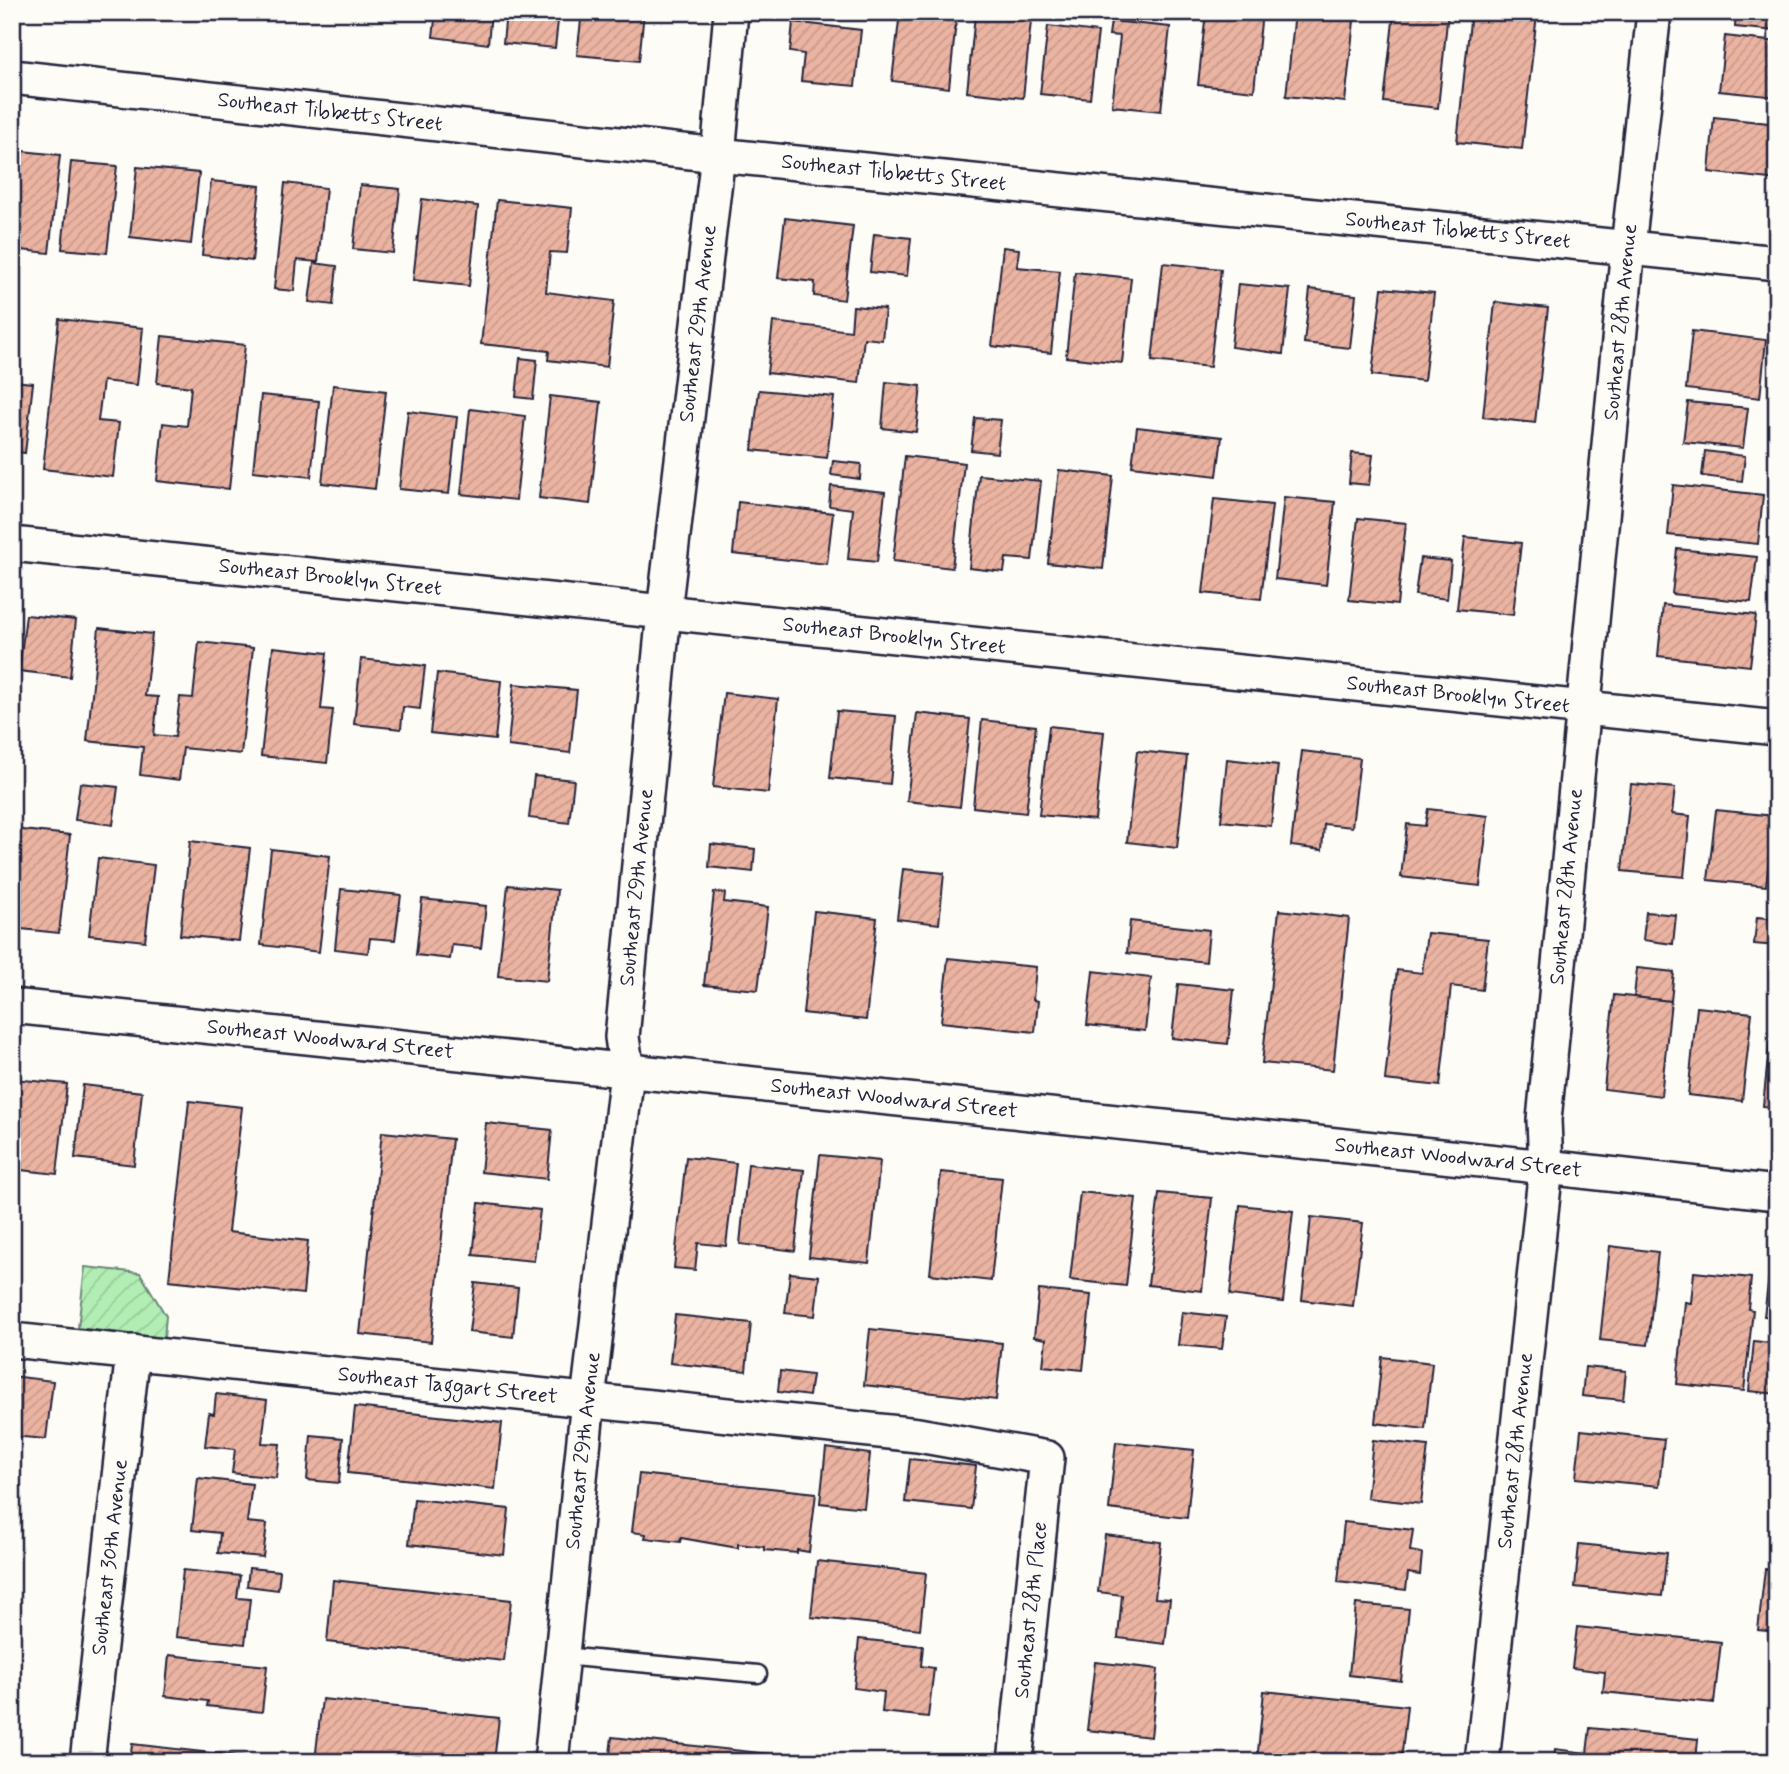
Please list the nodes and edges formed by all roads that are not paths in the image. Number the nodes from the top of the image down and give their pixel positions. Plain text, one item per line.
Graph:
1 (731, 12) edge
2 (1654, 12) edge
3 (12, 77) edge
4 (718, 155) junction
5 (1628, 247) junction
6 (1777, 263) edge
7 (12, 544) edge
8 (664, 612) junction
9 (1585, 708) junction
10 (1777, 729) edge
11 (12, 1006) edge
12 (627, 1072) junction
13 (1546, 1167) junction
14 (1777, 1193) edge
15 (12, 1340) edge
16 (132, 1352) junction
17 (589, 1400) junction
18 (1046, 1458) joint
19 (562, 1657) junction
20 (758, 1674) dead end
21 (87, 1762) edge
22 (551, 1762) edge
23 (1015, 1762) edge
24 (1482, 1762) edge

1 - 4 street, Southeast 29th Avenue
2 - 5 street, Southeast 28th Avenue
3 - 4 street, Southeast Tibbetts Street
4 - 5 street, Southeast Tibbetts Street
4 - 8 street, Southeast 29th Avenue
5 - 6 street, Southeast Tibbetts Street
5 - 9 street, Southeast 28th Avenue
7 - 8 street, Southeast Brooklyn Street
8 - 9 street, Southeast Brooklyn Street
8 - 12 street, Southeast 29th Avenue
9 - 10 street, Southeast Brooklyn Street
9 - 13 street, Southeast 28th Avenue
11 - 12 street, Southeast Woodward Street
12 - 13 street, Southeast Woodward Street
12 - 17 street, Southeast 29th Avenue
13 - 14 street, Southeast Woodward Street
13 - 24 street, Southeast 28th Avenue
15 - 16 street, Southeast Taggart Street
16 - 17 street, Southeast Taggart Street
16 - 21 street, Southeast 30th Avenue
17 - 18 street, Southeast Taggart Street
17 - 19 street, Southeast 29th Avenue
18 - 23 street, Southeast 28th Place
19 - 20 lane
19 - 22 street, Southeast 29th Avenue

